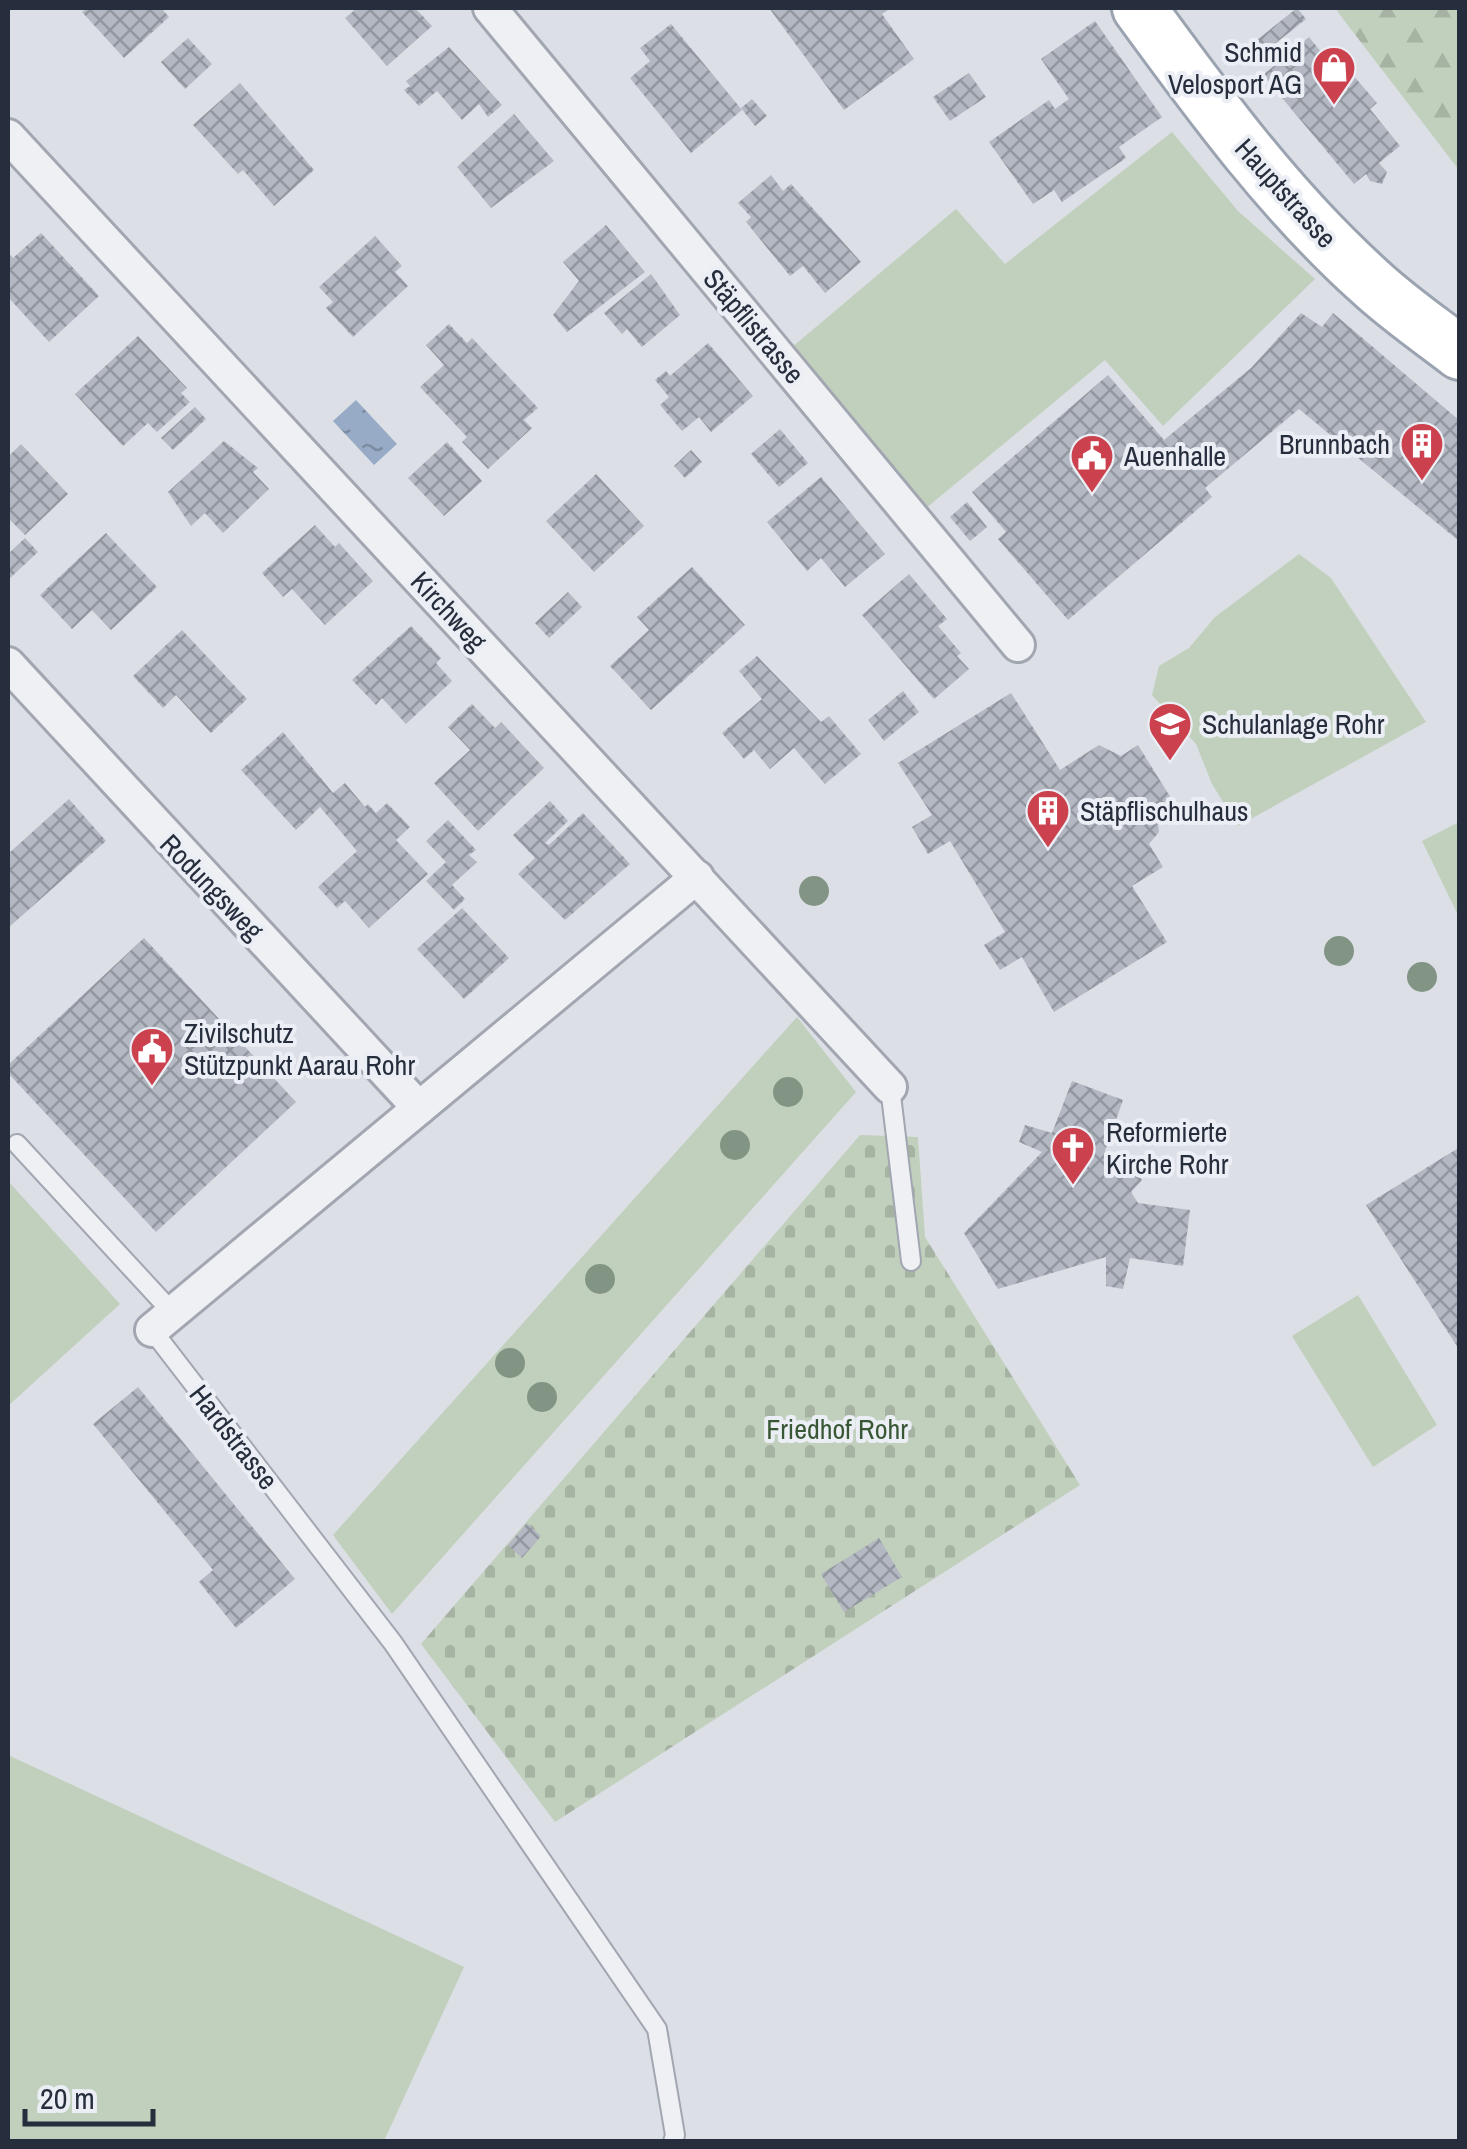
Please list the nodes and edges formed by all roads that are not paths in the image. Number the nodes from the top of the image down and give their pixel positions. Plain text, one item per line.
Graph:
1 (490, 8) edge
2 (1140, 8) edge
3 (8, 136) edge
4 (1460, 353) edge
5 (1018, 645) dead end
6 (8, 664) edge
7 (697, 877) junction
8 (890, 1088) joint
9 (418, 1108) junction
10 (17, 1144) dead end
11 (911, 1262) dead end
12 (162, 1321) junction
13 (672, 2142) edge

1 - 5 street, Stäpflistrasse
2 - 4 main road, Hauptstrasse
3 - 7 street, Kirchweg
6 - 9 street, Rodungsweg
7 - 8 street, Kirchweg
7 - 9 street
8 - 11 lane
9 - 12 street
10 - 12 lane, Hardstrasse
12 - 13 lane, Hardstrasse

